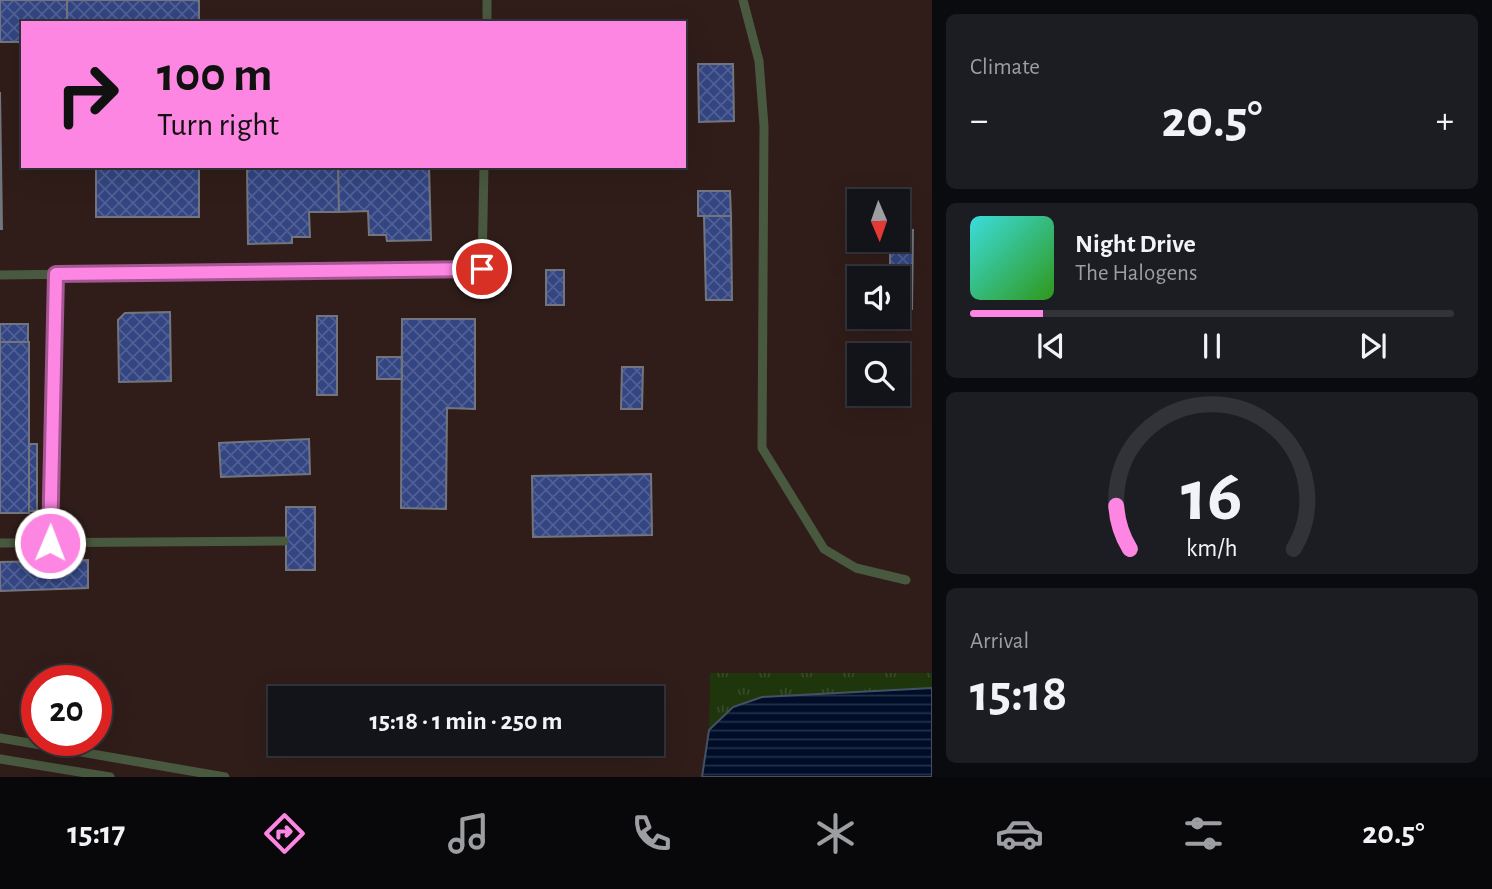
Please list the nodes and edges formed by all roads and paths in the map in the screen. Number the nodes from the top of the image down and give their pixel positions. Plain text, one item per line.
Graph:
1 (743, 0) edge
2 (487, 1) edge
3 (487, 21) edge
4 (484, 168) edge
5 (56, 274) junction
6 (0, 275) edge
7 (284, 541) dead end
8 (0, 543) edge
9 (50, 543) junction
10 (906, 580) dead end
11 (0, 738) edge
12 (0, 759) edge
13 (110, 777) edge
14 (225, 777) edge

1 - 10 lane
2 - 3 lane
4 - 5 lane
5 - 6 lane
5 - 9 lane
7 - 9 lane
8 - 9 lane
11 - 14 lane
12 - 13 lane

